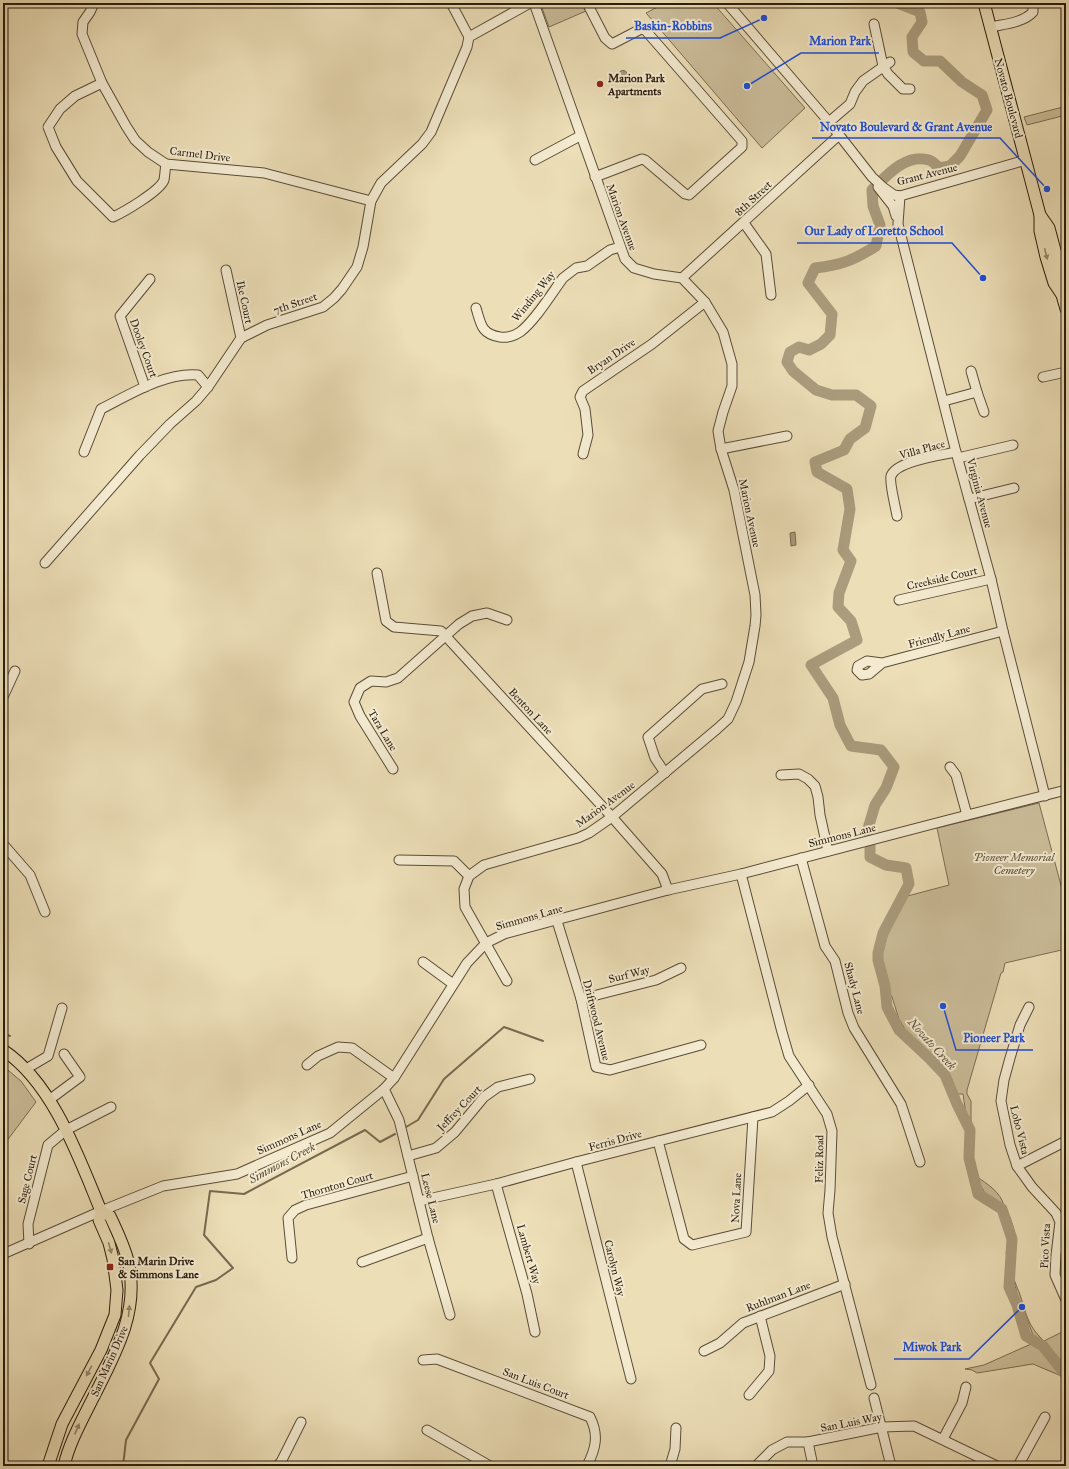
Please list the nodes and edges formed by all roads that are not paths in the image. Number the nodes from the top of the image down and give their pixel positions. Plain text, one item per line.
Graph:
1 (94, 3) edge
2 (451, 3) edge
3 (530, 3) edge
4 (534, 3) edge
5 (587, 3) edge
6 (727, 3) edge
7 (984, 3) edge
8 (1033, 3) edge
9 (874, 24) dead end
10 (991, 28) junction
11 (469, 37) junction
12 (887, 64) junction
13 (102, 83) junction
14 (910, 89) dead end
15 (829, 122) junction
16 (839, 135) junction
17 (580, 136) junction
18 (535, 160) dead end
19 (1026, 160) junction
20 (166, 164) junction
21 (595, 177) junction
22 (881, 188) junction
23 (900, 196) junction
24 (371, 201) junction
25 (744, 223) junction
26 (898, 224) junction
27 (620, 247) junction
28 (226, 270) dead end
29 (682, 278) junction
30 (150, 279) dead end
31 (771, 295) dead end
32 (705, 302) junction
33 (476, 308) dead end
34 (1066, 310) edge
35 (241, 338) junction
36 (971, 371) dead end
37 (1066, 372) edge
38 (1043, 377) dead end
39 (145, 387) junction
40 (208, 387) junction
41 (977, 392) junction
42 (944, 401) junction
43 (984, 412) dead end
44 (787, 436) dead end
45 (1013, 445) dead end
46 (721, 449) junction
47 (84, 452) dead end
48 (583, 454) dead end
49 (957, 455) junction
50 (1014, 488) dead end
51 (969, 499) junction
52 (897, 516) dead end
53 (45, 563) dead end
54 (377, 573) dead end
55 (991, 579) junction
56 (899, 600) dead end
57 (507, 620) dead end
58 (1002, 631) junction
59 (446, 636) junction
60 (882, 663) dead end
61 (15, 671) dead end
62 (722, 684) dead end
63 (3, 697) edge
64 (950, 767) dead end
65 (393, 769) dead end
66 (665, 773) junction
67 (781, 775) dead end
68 (1066, 790) edge
69 (1045, 796) junction
70 (967, 815) junction
71 (612, 817) junction
72 (3, 844) edge
73 (828, 851) junction
74 (801, 858) junction
75 (399, 860) dead end
76 (741, 874) junction
77 (469, 876) junction
78 (668, 890) junction
79 (46, 912) dead end
80 (557, 921) junction
81 (486, 943) junction
82 (423, 962) dead end
83 (681, 968) dead end
84 (507, 980) dead end
85 (453, 984) junction
86 (581, 998) junction
87 (1029, 1007) dead end
88 (62, 1008) dead end
89 (701, 1045) dead end
90 (3, 1050) edge
91 (64, 1054) dead end
92 (307, 1065) dead end
93 (26, 1069) junction
94 (394, 1078) junction
95 (530, 1079) dead end
96 (809, 1085) junction
97 (384, 1090) junction
98 (49, 1100) junction
99 (111, 1107) dead end
100 (753, 1117) junction
101 (66, 1130) junction
102 (658, 1141) junction
103 (1066, 1141) edge
104 (408, 1156) junction
105 (576, 1162) junction
106 (920, 1162) dead end
107 (1017, 1166) junction
108 (412, 1176) junction
109 (496, 1184) junction
110 (419, 1201) junction
111 (101, 1211) junction
112 (1063, 1221) edge
113 (428, 1238) junction
114 (29, 1244) junction
115 (3, 1254) edge
116 (292, 1258) dead end
117 (362, 1262) dead end
118 (845, 1284) junction
119 (1066, 1298) edge
120 (450, 1315) dead end
121 (760, 1316) junction
122 (535, 1332) dead end
123 (704, 1351) dead end
124 (423, 1360) dead end
125 (631, 1379) dead end
126 (871, 1385) dead end
127 (966, 1388) dead end
128 (749, 1395) dead end
129 (874, 1398) dead end
130 (1045, 1418) dead end
131 (302, 1422) dead end
132 (882, 1427) junction
133 (676, 1428) dead end
134 (427, 1430) dead end
135 (943, 1440) junction
136 (808, 1442) junction
137 (48, 1466) edge
138 (64, 1466) edge
139 (277, 1466) edge
140 (490, 1466) edge
141 (587, 1466) edge
142 (670, 1466) edge
143 (756, 1466) edge
144 (813, 1466) edge
145 (891, 1466) edge
146 (997, 1466) edge
147 (1018, 1466) edge

1 - 13 street, Carmel Drive
2 - 11 street
3 - 11 street
4 - 17 street, Marion Avenue
5 - 21 street
6 - 15 street
7 - 10 main road, Novato Boulevard
8 - 10 street
9 - 12 street
10 - 19 main road, Novato Boulevard
11 - 24 street, 7th Street
12 - 14 street
12 - 15 street
13 - 20 street, Carmel Drive
13 - 20 street
15 - 16 street
16 - 22 street
16 - 25 street, 8th Street
17 - 18 street
17 - 21 street, Marion Avenue
19 - 23 street, Grant Avenue
19 - 34 main road, Novato Boulevard
20 - 24 street, Carmel Drive
21 - 27 street, Marion Avenue
22 - 23 street, Grant Avenue
22 - 26 street
23 - 26 street, Virginia Avenue
24 - 35 street, 7th Street
25 - 29 street, 8th Street
25 - 31 street
26 - 42 street, Virginia Avenue
27 - 29 street, Marion Avenue
27 - 33 street, Winding Way
28 - 35 street, Ike Court
29 - 32 street, Marion Avenue
30 - 39 street, Dooley Court
32 - 46 street, Marion Avenue
32 - 48 street, Bryan Drive
35 - 40 street, 7th Street
36 - 41 street
37 - 38 street
39 - 40 street
39 - 47 street
40 - 53 street, 7th Street
41 - 42 street
41 - 43 street
42 - 49 street, Virginia Avenue
44 - 46 street
45 - 49 street, Villa Place
46 - 66 street, Marion Avenue
49 - 51 street, Virginia Avenue
49 - 52 street, Villa Place
50 - 51 street
51 - 55 street, Virginia Avenue
54 - 59 street, Benton Lane
55 - 56 street, Creekside Court
55 - 58 street, Virginia Avenue
57 - 59 street
58 - 60 street, Friendly Lane
58 - 69 street, Virginia Avenue
59 - 65 street, Tara Lane
59 - 71 street, Benton Lane
61 - 63 street
62 - 66 street
64 - 70 street
66 - 71 street, Marion Avenue
67 - 73 street
68 - 69 street, Simmons Lane
69 - 70 street, Simmons Lane
70 - 73 street, Simmons Lane
71 - 77 street, Marion Avenue
71 - 78 street, Benton Lane
72 - 79 street
73 - 74 street, Simmons Lane
74 - 76 street, Simmons Lane
74 - 106 street, Shady Lane
75 - 77 street
76 - 78 street, Simmons Lane
76 - 96 street, Feliz Road
77 - 81 street
78 - 80 street, Simmons Lane
80 - 81 street, Simmons Lane
80 - 86 street, Driftwood Avenue
81 - 84 street
81 - 85 street, Simmons Lane
82 - 85 street
83 - 86 street, Surf Way
85 - 94 street, Simmons Lane
86 - 89 street, Driftwood Avenue
87 - 107 street, Lobo Vista
88 - 93 street
90 - 93 main road, San Marin Drive
91 - 98 street
92 - 94 street
93 - 98 main road, San Marin Drive
94 - 97 street, Simmons Lane
95 - 104 street, Jeffrey Court
96 - 100 street, Ferris Drive
96 - 118 street, Feliz Road
97 - 104 street, Leese Lane
97 - 111 street, Simmons Lane
98 - 101 main road, San Marin Drive
99 - 101 street, Sage Court
100 - 102 street, Ferris Drive
100 - 102 street, Nova Lane
101 - 111 main road, San Marin Drive
101 - 114 street, Sage Court
102 - 105 street, Ferris Drive
103 - 107 street
104 - 108 street, Leese Lane
105 - 109 street, Ferris Drive
105 - 125 street, Carolyn Way
107 - 112 street, Pico Vista
108 - 110 street, Leese Lane
108 - 116 street, Thornton Court
109 - 110 street, Ferris Drive
109 - 122 street, Lambert Way
110 - 113 street, Leese Lane
111 - 114 street, Simmons Lane
111 -> 137 main road, San Marin Drive
138 -> 111 main road, San Marin Drive
112 - 119 street, Pico Vista
113 - 117 street
113 - 120 street, Leese Lane
114 - 115 street, Simmons Lane
118 - 121 street, Ruhlman Lane
118 - 126 street, Feliz Road
121 - 123 street, Ruhlman Lane
121 - 128 street
124 - 141 street, San Luis Court
127 - 135 street
129 - 132 street
130 - 147 street
131 - 139 street
132 - 135 street, San Luis Way
132 - 136 street, San Luis Way
132 - 145 street
133 - 142 street
134 - 140 street
135 - 146 street, San Luis Way
136 - 143 street, San Luis Way
136 - 144 street

